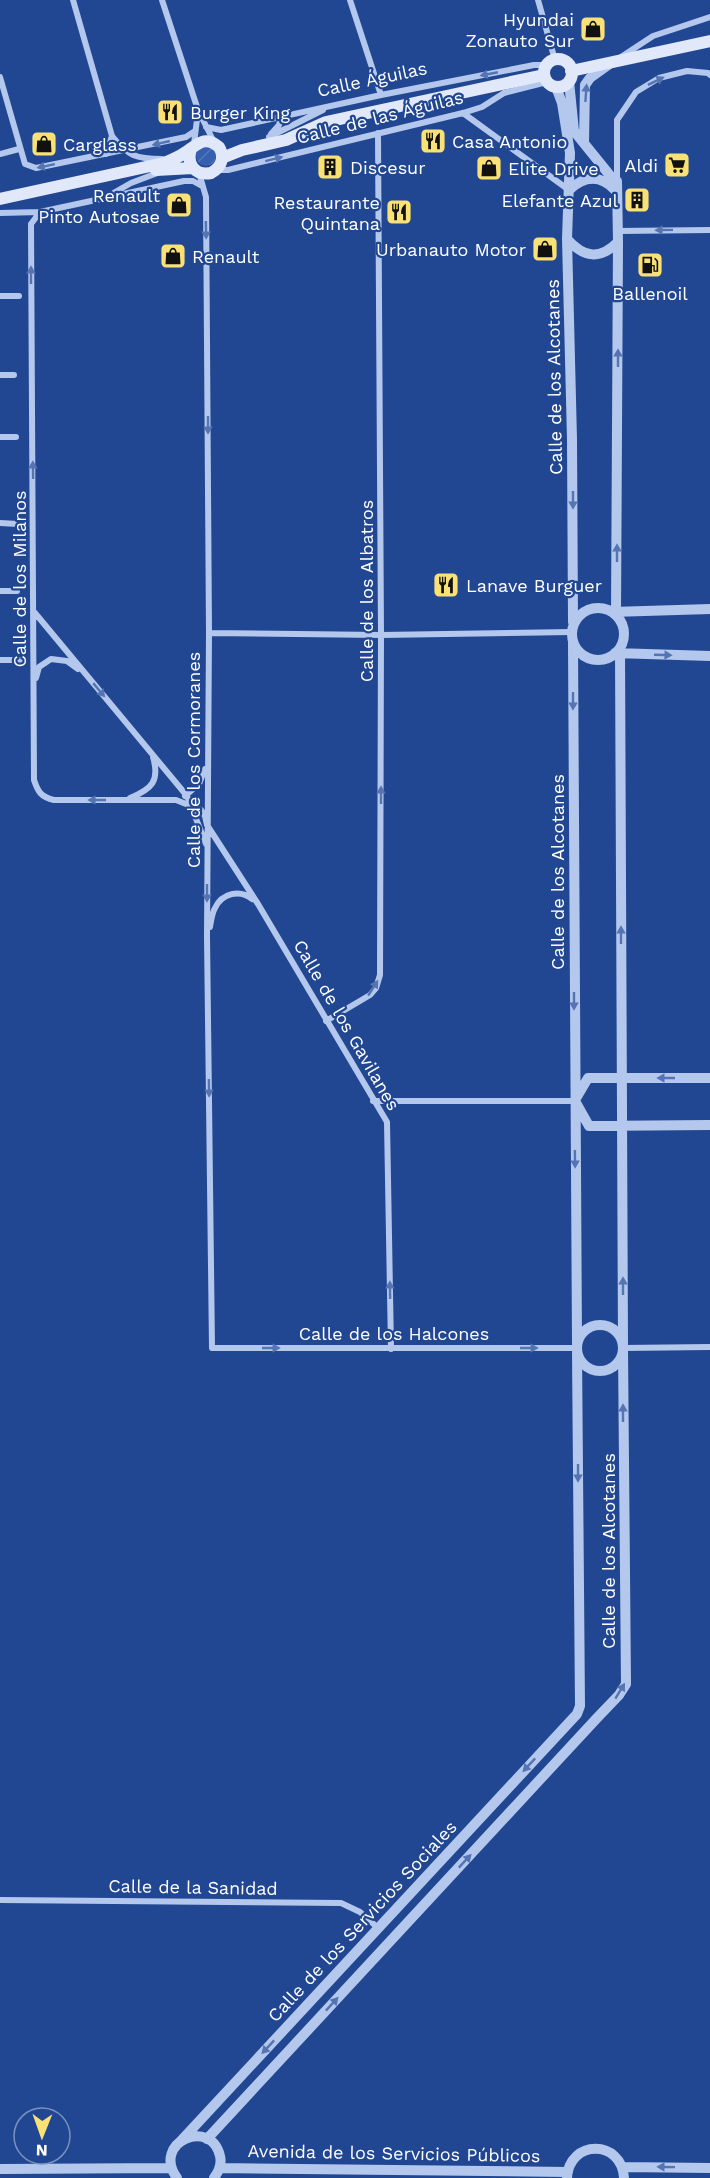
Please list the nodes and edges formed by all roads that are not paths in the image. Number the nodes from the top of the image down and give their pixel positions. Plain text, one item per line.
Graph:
1 (73, 0) edge
2 (162, 0) edge
3 (350, 0) edge
4 (538, 0) edge
5 (710, 17) edge
6 (710, 40) edge
7 (617, 59) junction
8 (550, 74) junction
9 (710, 75) edge
10 (570, 76) junction
11 (0, 77) edge
12 (381, 95) junction
13 (331, 106) junction
14 (198, 110) junction
15 (463, 113) junction
16 (281, 117) junction
17 (326, 122) junction
18 (206, 127) junction
19 (195, 131) junction
20 (378, 133) junction
21 (111, 136) junction
22 (269, 137) junction
23 (584, 143) junction
24 (193, 147) junction
25 (20, 149) junction
26 (218, 149) junction
27 (124, 151) junction
28 (0, 154) edge
29 (106, 154) junction
30 (176, 158) junction
31 (167, 170) junction
32 (196, 170) junction
33 (217, 170) junction
34 (134, 171) junction
35 (203, 186) junction
36 (617, 187) junction
37 (569, 190) junction
38 (0, 199) edge
39 (104, 199) junction
40 (40, 212) junction
41 (0, 213) edge
42 (710, 230) edge
43 (618, 236) junction
44 (567, 239) junction
45 (0, 296) edge
46 (19, 296) dead end
47 (0, 375) edge
48 (14, 375) dead end
49 (0, 437) edge
50 (16, 437) dead end
51 (0, 524) edge
52 (18, 524) dead end
53 (0, 591) edge
54 (17, 591) dead end
55 (710, 609) edge
56 (34, 613) junction
57 (615, 613) junction
58 (572, 632) junction
59 (209, 633) junction
60 (381, 634) junction
61 (618, 652) junction
62 (710, 656) edge
63 (0, 660) edge
64 (22, 660) dead end
65 (87, 675) junction
66 (34, 684) junction
67 (152, 753) junction
68 (207, 764) junction
69 (187, 796) junction
70 (125, 800) junction
71 (177, 800) junction
72 (191, 805) junction
73 (207, 825) junction
74 (207, 848) junction
75 (258, 904) junction
76 (207, 936) junction
77 (326, 1021) junction
78 (622, 1078) junction
79 (710, 1078) edge
80 (373, 1101) junction
81 (574, 1101) junction
82 (710, 1125) edge
83 (623, 1126) junction
84 (710, 1347) edge
85 (212, 1348) joint
86 (391, 1348) junction
87 (577, 1348) junction
88 (623, 1348) junction
89 (569, 1722) joint
90 (582, 1735) joint
91 (0, 1900) edge
92 (378, 1928) junction
93 (207, 2139) junction
94 (179, 2143) junction
95 (171, 2168) junction
96 (220, 2168) junction
97 (710, 2168) edge
98 (0, 2169) edge
99 (623, 2172) edge
100 (568, 2175) edge
101 (177, 2178) edge
102 (214, 2178) edge

1 - 21 street
2 - 14 street
3 - 12 street
4 - 8 street
5 - 7 street
6 - 7 main road
7 - 10 main road
23 -> 7 street
8 - 10 main road
8 - 10 main road
8 -> 12 street, Calle Águilas
8 - 15 street, Calle de las Águilas
8 - 17 main road, Calle Águilas
8 - 37 street, Calle de los Alcotanes
36 -> 9 street
10 - 23 street
11 - 25 street
12 - 13 street, Calle Águilas
13 - 16 street, Calle Águilas
13 - 22 street
14 - 18 street
14 - 19 street
15 - 20 street, Calle de las Águilas
15 - 37 street
16 - 18 street, Calle Águilas
16 - 22 street
17 - 22 main road
17 - 26 main road, Calle Águilas
18 - 26 street
19 - 24 street
19 -> 27 street
33 -> 20 street, Calle de las Águilas
20 - 60 street, Calle de los Albatros
21 - 27 street
21 - 29 street
22 - 26 main road
23 - 36 street
24 - 26 main road
24 - 30 main road
24 - 32 main road
25 - 28 street
29 -> 25 street
26 - 33 main road
27 - 29 street
27 - 30 street
30 - 34 main road
31 - 32 main road
31 - 34 main road
31 - 39 street
32 - 33 main road
32 - 35 street, Calle de los Cormoranes
34 - 38 main road
35 - 39 street
35 -> 59 street, Calle de los Cormoranes
36 - 37 street
36 - 43 street
37 - 44 street, Calle de los Alcotanes
39 - 40 street
40 - 41 street
56 -> 40 street, Calle de los Milanos
42 -> 43 street
43 - 44 street
57 -> 43 street
44 -> 58 street, Calle de los Alcotanes
45 - 46 street
47 - 48 street
49 - 50 street
51 - 52 street
53 - 54 street
55 - 57 street
56 - 65 street, Calle de los Gavilanes
56 - 66 street, Calle de los Milanos
57 - 58 street
57 - 61 street
58 - 60 street
58 - 61 street
58 -> 81 street, Calle de los Alcotanes
59 - 60 street
59 - 68 street, Calle de los Cormoranes
77 -> 60 street, Calle de los Albatros
61 -> 62 street
78 -> 61 street, Calle de los Alcotanes
63 - 64 street
65 - 66 street, Calle de los Gavilanes
65 -> 67 street, Calle de los Gavilanes
70 -> 66 street, Calle de los Milanos
67 - 69 street, Calle de los Gavilanes
67 - 70 street
68 - 69 street
68 - 73 street, Calle de los Cormoranes
69 - 71 street
69 - 72 street, Calle de los Gavilanes
70 - 71 street, Calle de los Milanos
71 - 72 street
72 - 73 street, Calle de los Gavilanes
72 - 74 street, Calle de los Gavilanes
73 - 74 street, Calle de los Cormoranes
73 - 75 street, Calle de los Gavilanes
74 -> 76 street, Calle de los Cormoranes
75 - 76 street
75 - 77 street, Calle de los Gavilanes
76 -> 85 street, Calle de los Cormoranes
77 - 80 street, Calle de los Gavilanes
79 -> 78 street
78 - 81 street
78 - 83 street, Calle de los Alcotanes
80 - 81 street
86 -> 80 street, Calle de los Gavilanes
81 - 83 street
81 -> 87 street, Calle de los Alcotanes
82 - 83 street
88 -> 83 street, Calle de los Alcotanes
84 - 88 street
85 -> 86 street, Calle de los Halcones
86 -> 87 street, Calle de los Halcones
87 - 88 street
87 - 88 street
87 -> 89 street, Calle de los Alcotanes
90 -> 88 street, Calle de los Alcotanes
89 -> 92 street, Calle de los Servicios Sociales
93 -> 90 street, Calle de los Servicios Sociales
91 - 92 street, Calle de la Sanidad
92 -> 94 street, Calle de los Servicios Sociales
93 - 94 street
93 - 96 street
94 - 95 street
95 - 98 street
95 - 101 street
96 - 100 street, Avenida de los Servicios Públicos
96 - 102 street
97 -> 99 street
99 - 100 street

